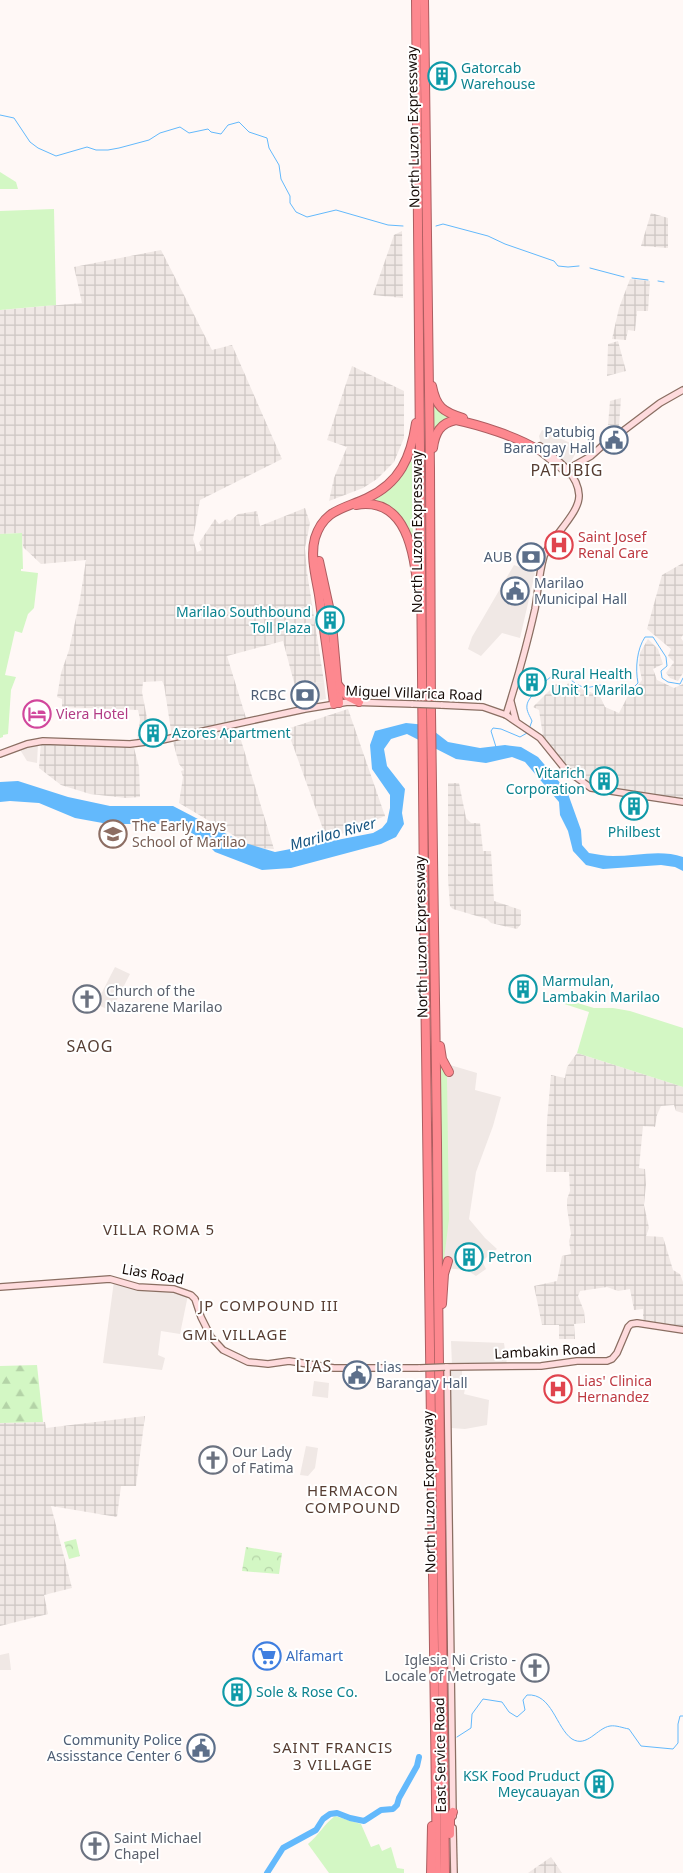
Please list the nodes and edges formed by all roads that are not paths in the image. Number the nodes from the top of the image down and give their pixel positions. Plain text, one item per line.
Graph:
1 (416, 0) edge
2 (424, 0) edge
3 (428, 364) junction
4 (683, 390) edge
5 (419, 396) junction
6 (539, 448) junction
7 (430, 469) junction
8 (566, 471) junction
9 (421, 627) junction
10 (337, 684) junction
11 (511, 698) junction
12 (359, 702) junction
13 (336, 704) junction
14 (489, 708) junction
15 (426, 713) junction
16 (506, 715) junction
17 (516, 721) junction
18 (0, 754) edge
19 (427, 755) junction
20 (683, 802) edge
21 (435, 1039) junction
22 (449, 1072) dead end
23 (448, 1261) dead end
24 (0, 1287) edge
25 (439, 1310) junction
26 (683, 1330) edge
27 (446, 1367) junction
28 (435, 1784) junction
29 (453, 1812) joint
30 (431, 1873) edge
31 (437, 1873) edge
32 (445, 1873) edge
33 (452, 1873) edge

1 - 5 highway, North Luzon Expressway
2 - 3 highway, North Luzon Expressway
3 - 6 highway
3 - 7 highway, North Luzon Expressway
4 - 8 main road
5 - 9 highway, North Luzon Expressway
5 - 13 highway
6 - 7 highway
6 - 8 main road
7 - 15 highway, North Luzon Expressway
8 - 11 main road
9 - 10 highway
9 - 15 highway, North Luzon Expressway
10 - 12 highway
10 - 13 highway
11 - 14 main road
11 - 16 main road
11 - 17 main road
12 - 13 main road, Miguel Villarica Road
12 - 14 main road, Miguel Villarica Road, bridge
13 - 18 main road, Miguel Villarica Road
14 - 16 main road, Miguel Villarica Road
15 - 19 highway, North Luzon Expressway
16 - 17 main road, Miguel Villarica Road
17 - 20 main road, Miguel Villarica Road
19 - 21 highway, North Luzon Expressway
19 - 28 highway, North Luzon Expressway
21 - 22 highway
21 - 25 highway, North Luzon Expressway
23 - 25 highway
24 - 27 main road, Lias Road, bridge
25 - 32 highway, North Luzon Expressway
26 - 27 main road, Lambakin Road
27 - 29 main road, East Service Road
28 - 30 highway
28 - 31 highway, North Luzon Expressway
29 - 33 highway

